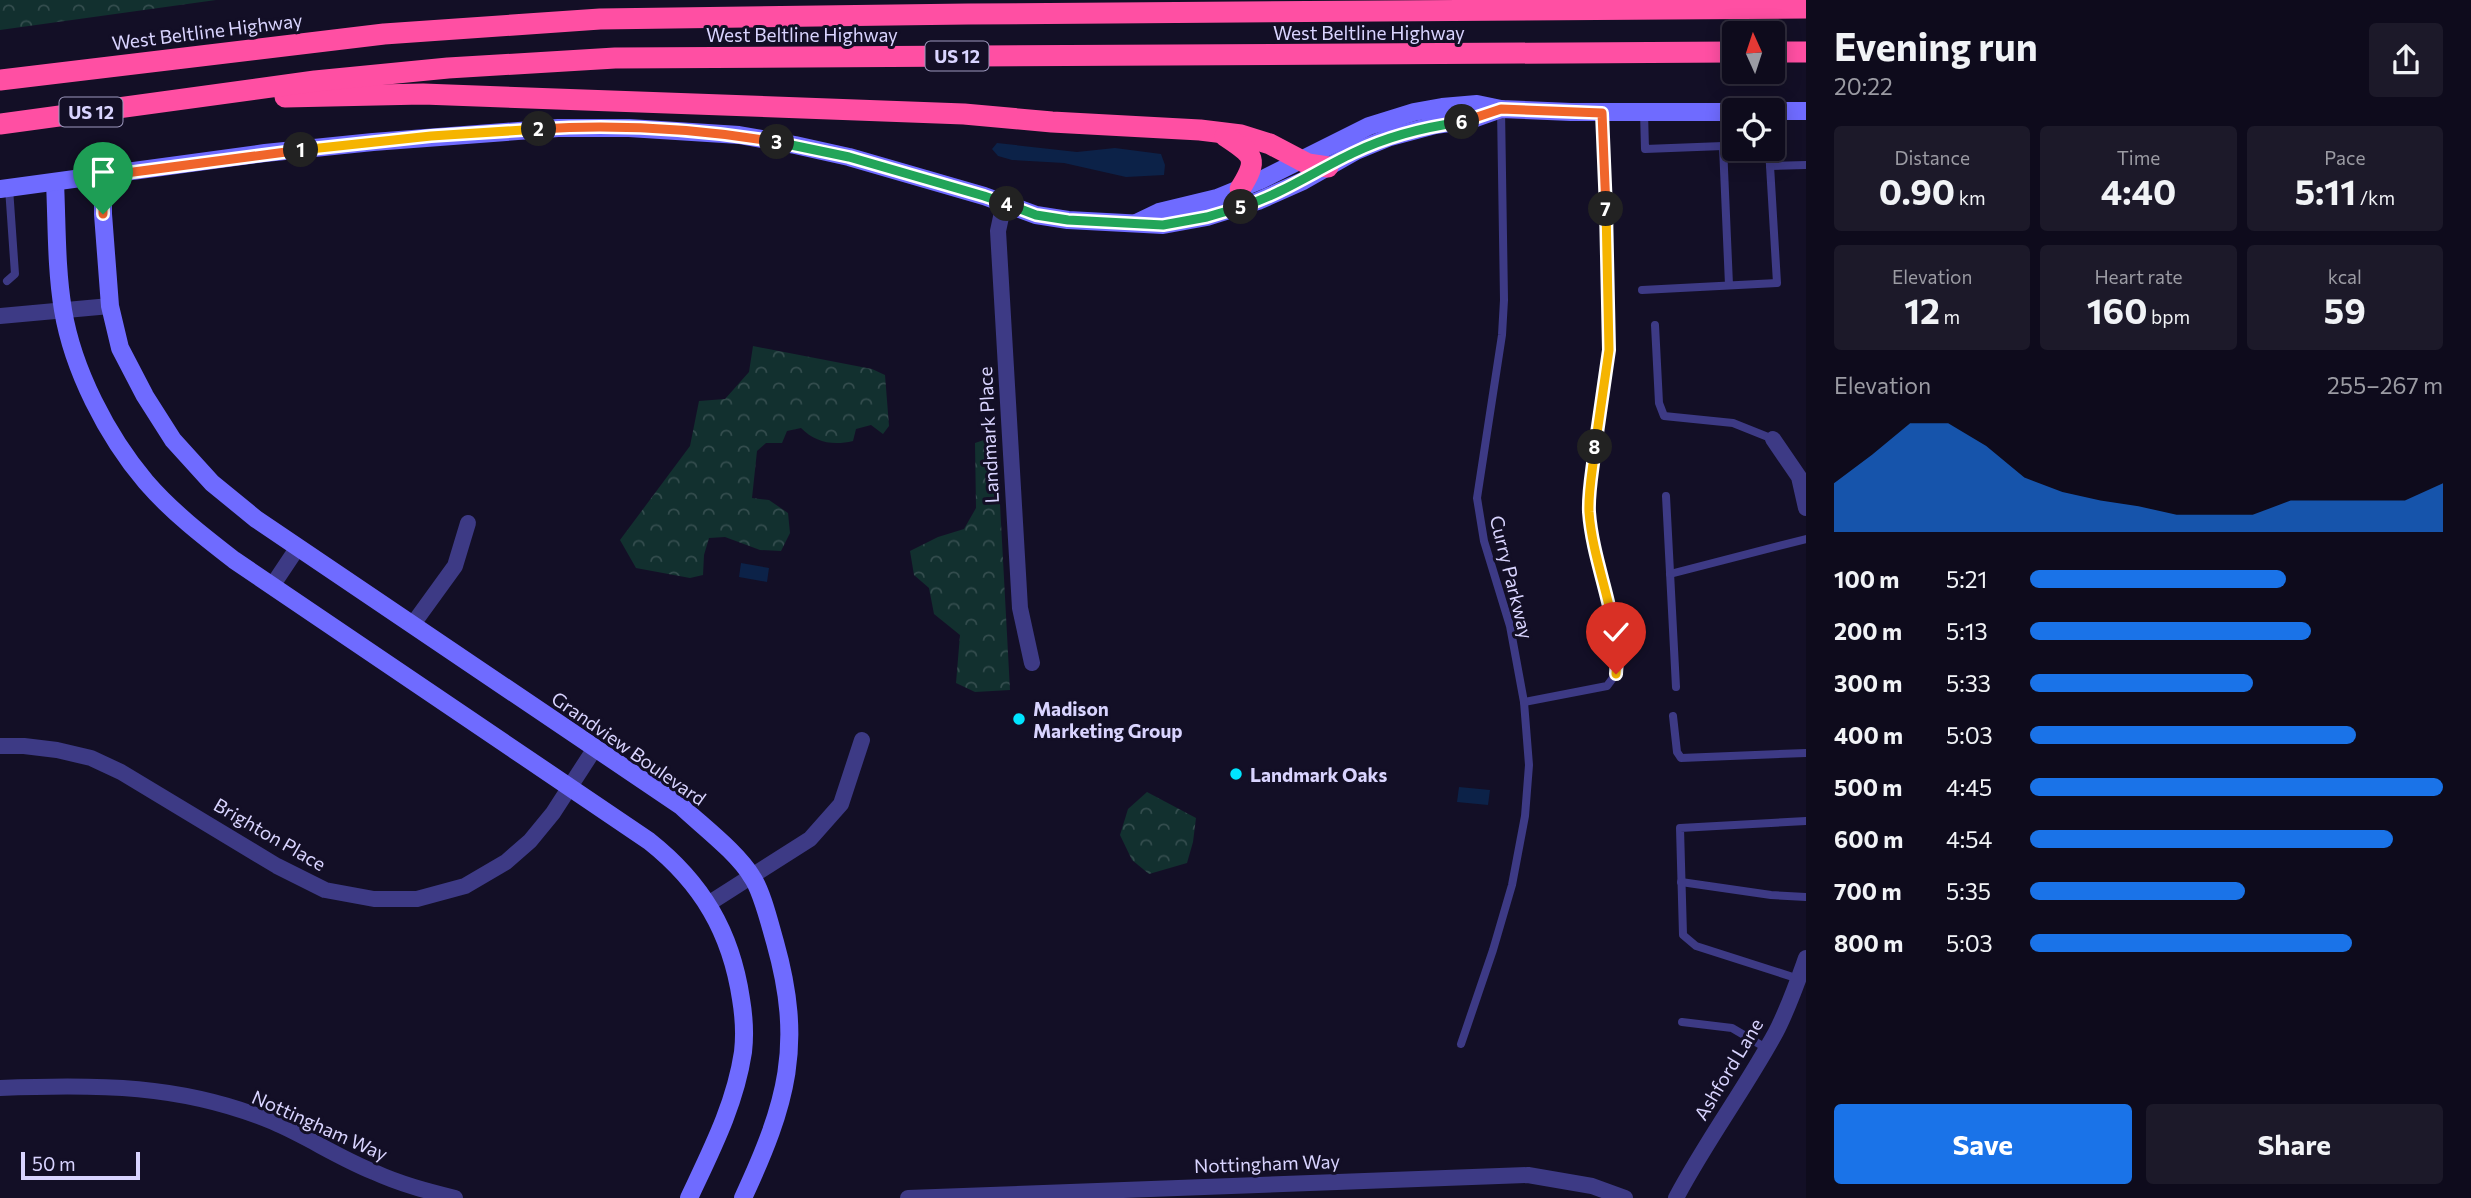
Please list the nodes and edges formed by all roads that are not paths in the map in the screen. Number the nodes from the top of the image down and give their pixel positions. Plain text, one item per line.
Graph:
1 (1337, 0) edge
2 (1806, 8) edge
3 (1177, 12) junction
4 (1722, 52) edge
5 (1785, 52) edge
6 (1806, 52) edge
7 (0, 80) edge
8 (181, 100) junction
9 (1501, 109) junction
10 (1785, 111) edge
11 (1806, 111) edge
12 (1644, 112) junction
13 (1722, 112) edge
14 (1602, 113) junction
15 (0, 124) edge
16 (1220, 133) junction
17 (1722, 146) edge
18 (1299, 161) junction
19 (1724, 161) edge
20 (1770, 161) edge
21 (1806, 165) edge
22 (1770, 166) junction
23 (1328, 167) junction
24 (103, 176) junction
25 (55, 182) junction
26 (4, 189) edge
27 (1240, 189) junction
28 (1004, 203) junction
29 (1136, 223) junction
30 (7, 281) dead end
31 (1729, 285) junction
32 (1642, 290) dead end
33 (110, 306) junction
34 (63, 312) junction
35 (0, 316) edge
36 (1655, 325) dead end
37 (1773, 439) joint
38 (1666, 496) dead end
39 (1806, 508) edge
40 (468, 523) dead end
41 (1806, 539) edge
42 (298, 547) junction
43 (1670, 574) junction
44 (272, 586) junction
45 (413, 624) junction
46 (1032, 663) dead end
47 (1676, 687) dead end
48 (1524, 702) junction
49 (1673, 716) dead end
50 (862, 740) dead end
51 (0, 746) edge
52 (595, 748) junction
53 (1806, 753) edge
54 (569, 787) junction
55 (1806, 821) edge
56 (753, 877) junction
57 (1681, 882) junction
58 (1806, 897) edge
59 (708, 904) junction
60 (1806, 958) edge
61 (1799, 979) junction
62 (1682, 1022) dead end
63 (1461, 1044) dead end
64 (1766, 1048) junction
65 (0, 1088) edge
66 (455, 1198) edge
67 (689, 1198) edge
68 (743, 1198) edge
69 (908, 1198) edge
70 (1625, 1198) edge
71 (1676, 1198) edge

1 - 3 highway
2 - 3 highway, West Beltline Highway / US 12
3 - 7 highway, West Beltline Highway / US 12
4 - 8 highway, West Beltline Highway / US 12
5 - 6 highway
8 - 15 highway, West Beltline Highway / US 12
8 - 16 highway
9 - 14 street
9 - 18 street
9 - 23 street
9 - 48 lane, Curry Parkway
10 - 11 street
12 - 13 street
12 - 14 street
12 - 17 lane
14 - 48 lane
16 - 18 highway
16 - 27 highway
18 - 23 highway
18 - 27 street
19 - 31 lane
20 - 22 lane
21 - 22 lane
22 - 31 lane
23 - 29 street
24 - 25 street
24 - 28 street
24 - 33 street, Grandview Boulevard
25 - 26 street
25 - 34 street
26 - 30 lane
27 - 29 street
28 - 29 street
28 - 46 street, Landmark Place
31 - 32 lane
33 - 34 street
33 - 42 street, Grandview Boulevard
34 - 35 street
34 - 44 street
36 - 37 lane
37 - 39 street
38 - 43 lane
40 - 45 street
41 - 43 lane
42 - 44 street
42 - 45 street, Grandview Boulevard
43 - 47 lane
44 - 54 street
45 - 52 street, Grandview Boulevard
48 - 63 lane, Curry Parkway
49 - 53 lane
50 - 56 street
51 - 54 street, Brighton Place
52 - 54 street, Brighton Place
52 - 56 street, Grandview Boulevard
54 - 59 street
55 - 57 lane
56 - 59 street
56 - 68 street, Grandview Boulevard
57 - 58 lane
57 - 61 lane
59 - 67 street
60 - 61 street, Ashford Lane
61 - 64 street, Ashford Lane
62 - 64 lane
64 - 71 street, Ashford Lane
65 - 66 street, Nottingham Way
69 - 70 street, Nottingham Way

